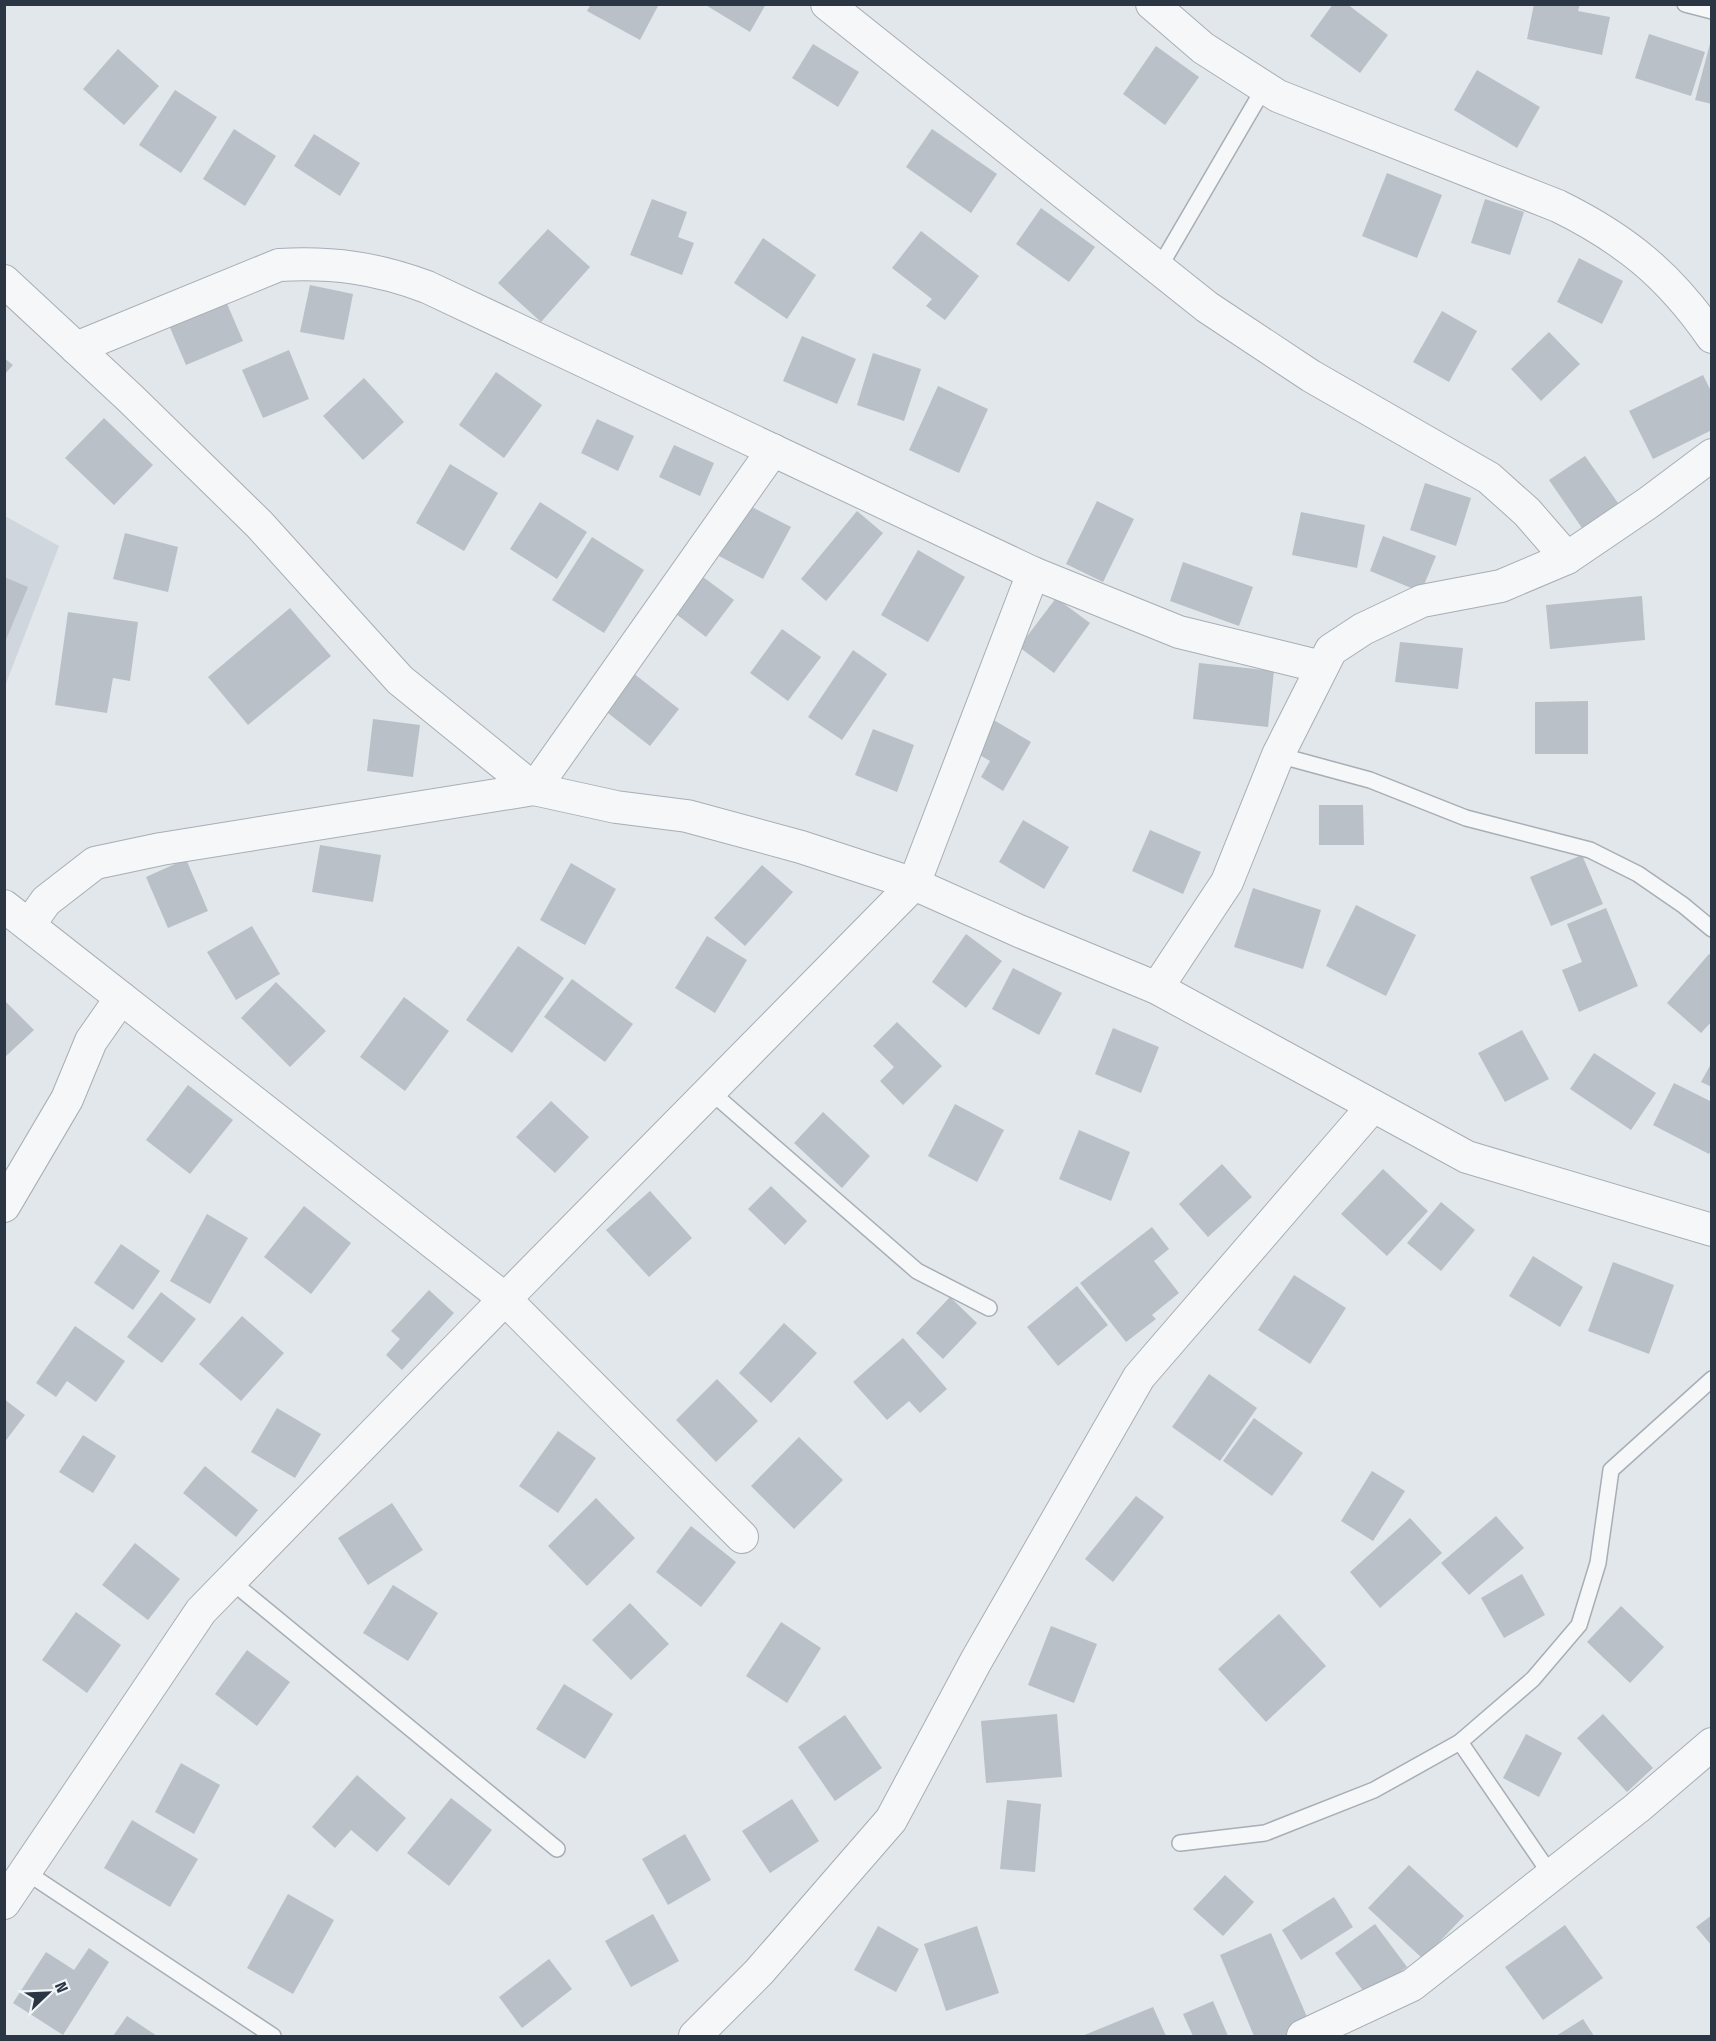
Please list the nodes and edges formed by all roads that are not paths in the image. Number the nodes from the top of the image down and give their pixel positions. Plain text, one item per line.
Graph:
1 (827, 4) edge
2 (1152, 4) edge
3 (1685, 4) edge
4 (1712, 11) edge
5 (1264, 88) junction
6 (1160, 268) junction
7 (4, 281) edge
8 (1712, 337) edge
9 (76, 348) junction
10 (773, 450) junction
11 (1712, 455) edge
12 (1567, 558) junction
13 (1033, 573) junction
14 (1322, 668) junction
15 (1278, 755) junction
16 (534, 789) junction
17 (914, 884) junction
18 (4, 906) edge
19 (29, 925) junction
20 (1712, 929) edge
21 (1157, 988) junction
22 (121, 998) junction
23 (710, 1091) junction
24 (1373, 1106) junction
25 (4, 1206) edge
26 (1712, 1230) edge
27 (505, 1299) junction
28 (989, 1308) dead end
29 (1712, 1379) edge
30 (742, 1537) dead end
31 (231, 1581) junction
32 (1460, 1742) junction
33 (1712, 1744) edge
34 (1180, 1843) dead end
35 (557, 1849) dead end
36 (26, 1872) junction
37 (1551, 1875) junction
38 (4, 1903) edge
39 (273, 2037) edge
40 (695, 2037) edge
41 (1303, 2037) edge

1 - 6 street
2 - 5 street
3 - 4 lane
5 - 6 lane
5 - 8 street
6 - 12 street
7 - 9 street
9 - 10 street
9 - 16 street
10 - 13 street
10 - 16 street
11 - 12 street
12 - 14 street
13 - 14 street
13 - 17 street
14 - 15 street
15 - 20 lane
15 - 21 street
16 - 17 street
16 - 19 street
17 - 21 street
17 - 23 street
18 - 19 street
19 - 22 street
21 - 24 street
22 - 25 street
22 - 27 street
23 - 27 street
23 - 28 lane
24 - 26 street
24 - 40 street
27 - 30 street
27 - 31 street
29 - 32 lane
31 - 35 lane
31 - 36 street
32 - 34 lane
32 - 37 lane
33 - 37 street
36 - 38 street
36 - 39 lane
37 - 41 street

